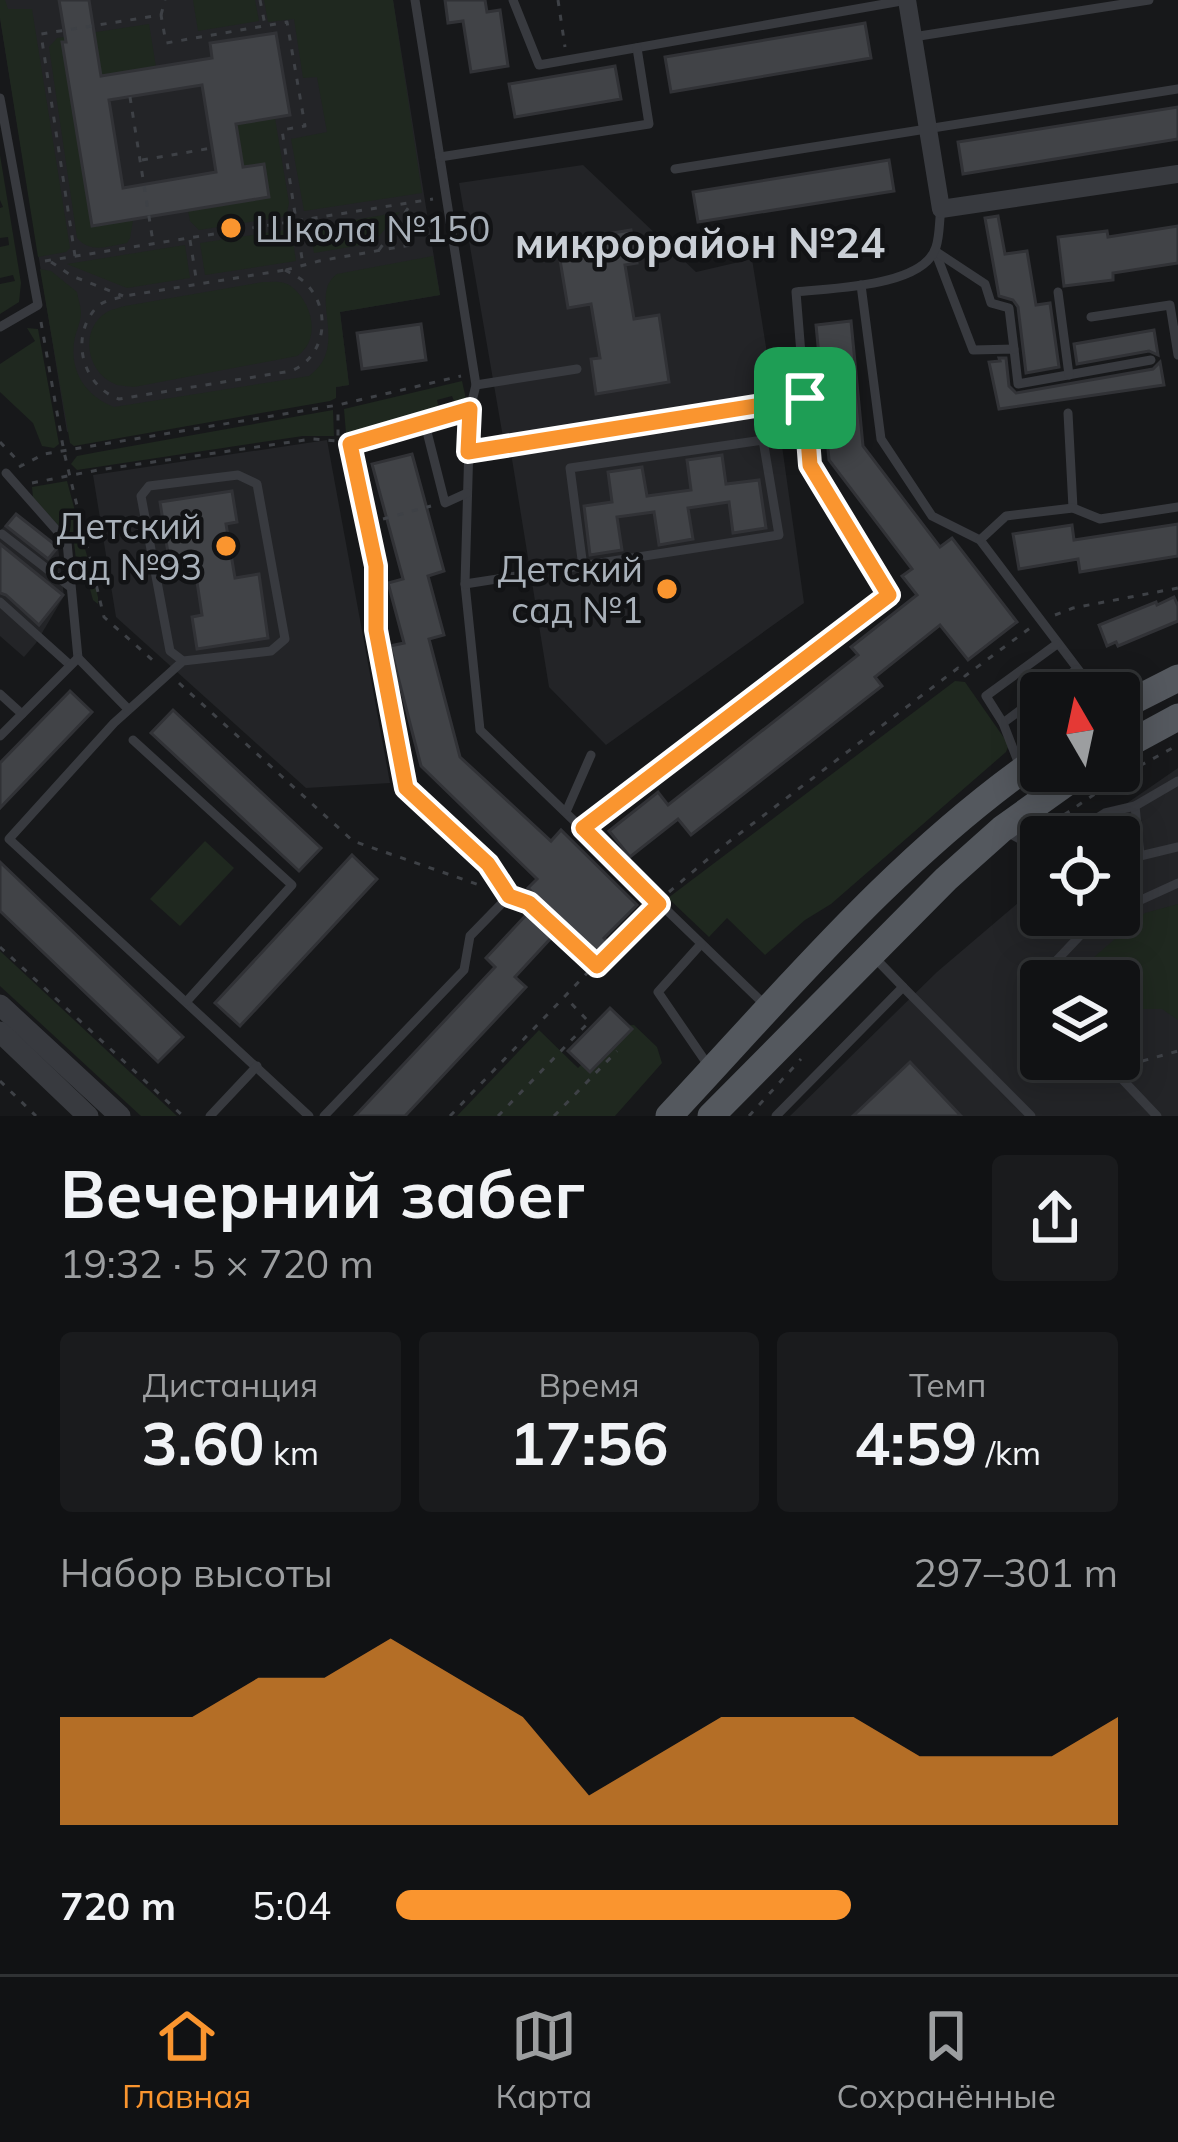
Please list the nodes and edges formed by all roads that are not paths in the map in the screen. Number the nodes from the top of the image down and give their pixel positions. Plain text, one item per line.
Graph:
1 (416, 0) edge
2 (513, 0) edge
3 (907, 0) edge
4 (1149, 0) edge
5 (913, 37) junction
6 (637, 48) junction
7 (1178, 89) edge
8 (0, 98) edge
9 (927, 128) junction
10 (3, 129) edge
11 (440, 157) junction
12 (675, 169) dead end
13 (1178, 175) edge
14 (940, 208) junction
15 (935, 251) junction
16 (861, 285) junction
17 (1058, 292) dead end
18 (1091, 317) dead end
19 (0, 327) edge
20 (1014, 350) junction
21 (1178, 355) edge
22 (1150, 360) dead end
23 (577, 369) dead end
24 (1069, 375) junction
25 (476, 379) junction
26 (470, 409) junction
27 (1068, 412) dead end
28 (425, 424) junction
29 (6, 473) road end
30 (467, 493) junction
31 (1178, 507) edge
32 (1073, 508) junction
33 (2, 534) edge
34 (980, 541) junction
35 (583, 567) junction
36 (465, 584) junction
37 (70, 586) junction
38 (0, 602) edge
39 (1057, 644) junction
40 (74, 662) junction
41 (183, 662) junction
42 (1076, 670) joint
43 (1073, 672) edge
44 (1178, 678) edge
45 (0, 694) edge
46 (1140, 697) edge
47 (128, 709) junction
48 (1020, 710) edge
49 (22, 714) junction
50 (1178, 717) edge
51 (1003, 723) junction
52 (0, 736) edge
53 (1140, 738) edge
54 (133, 740) dead end
55 (1020, 748) edge
56 (591, 755) dead end
57 (1020, 772) edge
58 (1178, 781) edge
59 (1060, 792) edge
60 (1135, 806) junction
61 (566, 812) junction
62 (1100, 816) edge
63 (583, 828) junction
64 (1013, 836) junction
65 (1020, 838) edge
66 (1178, 847) edge
67 (1178, 883) edge
68 (1140, 900) edge
69 (1080, 936) edge
70 (701, 944) junction
71 (870, 953) junction
72 (1058, 960) edge
73 (903, 988) junction
74 (187, 1001) junction
75 (0, 1005) edge
76 (768, 1009) junction
77 (0, 1032) edge
78 (257, 1066) junction
79 (711, 1070) junction
80 (1122, 1080) edge
81 (719, 1114) edge
82 (88, 1116) edge
83 (120, 1116) edge
84 (210, 1116) edge
85 (309, 1116) edge
86 (324, 1116) edge
87 (669, 1116) edge
88 (776, 1116) edge
89 (1031, 1116) edge
90 (1156, 1116) edge

1 - 11 lane
2 - 6 lane
3 - 5 street
3 - 6 lane
4 - 5 lane
5 - 9 street
6 - 11 lane
7 - 9 lane
8 - 10 lane
9 - 12 lane
9 - 14 street
10 - 19 lane
11 - 25 lane
13 - 14 street
14 - 15 lane
15 - 16 lane
15 - 20 lane
15 - 20 lane
16 - 34 lane
16 - 63 lane
17 - 24 lane
18 - 21 lane
20 - 24 lane
22 - 24 lane
23 - 25 lane
25 - 26 lane
26 - 28 lane
26 - 30 lane
27 - 32 lane
28 - 30 lane
28 - 86 lane
29 - 37 lane
30 - 36 lane
31 - 32 lane
32 - 34 lane
33 - 37 lane
34 - 39 lane
35 - 35 lane
35 - 36 lane
36 - 61 lane
37 - 40 lane
38 - 40 lane
39 - 42 lane
39 - 51 lane
40 - 47 lane
40 - 49 lane
41 - 41 lane
41 - 47 lane
42 - 43 lane
44 - 46 main road
45 - 49 lane
47 - 74 lane
48 - 51 lane
49 - 52 lane
50 - 53 main road
51 - 55 lane
54 - 74 lane
56 - 61 lane
57 - 76 main road
58 - 60 lane
59 - 64 main road
60 - 62 lane
60 - 66 lane
61 - 63 lane
63 - 70 lane
64 - 65 lane
64 - 71 main road
67 - 68 lane
69 - 72 lane
70 - 76 lane
70 - 79 lane
71 - 73 lane
71 - 81 main road
73 - 88 lane
73 - 89 lane
74 - 78 lane
75 - 83 street
76 - 79 main road
77 - 82 street
78 - 84 lane
78 - 85 lane
79 - 87 main road
80 - 90 lane

